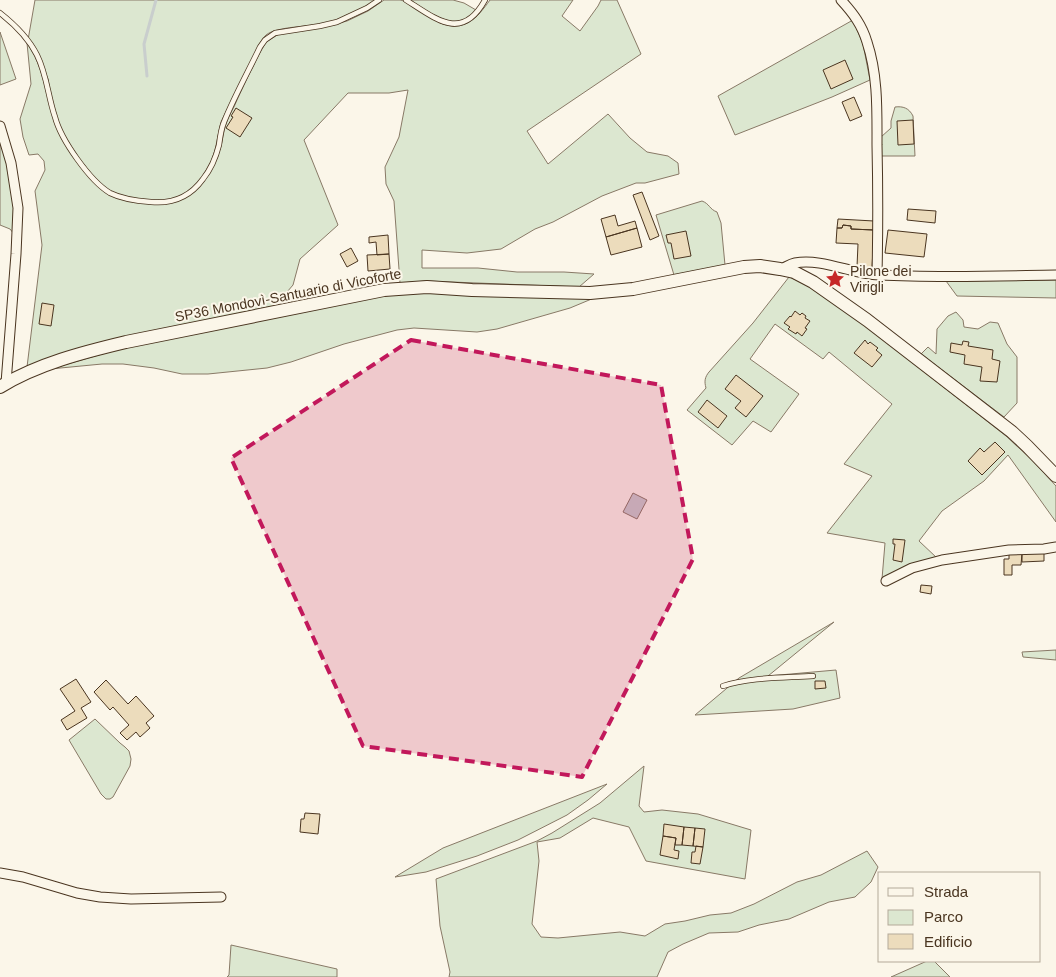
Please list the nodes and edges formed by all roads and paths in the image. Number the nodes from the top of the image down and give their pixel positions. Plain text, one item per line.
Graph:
1 (379, 0) edge
2 (406, 0) edge
3 (485, 0) edge
4 (841, 0) edge
5 (0, 13) edge
6 (0, 126) edge
7 (780, 269) junction
8 (877, 275) junction
9 (1056, 275) edge
10 (3, 385) edge
11 (1056, 476) edge
12 (1056, 547) edge
13 (886, 581) dead end
14 (813, 676) dead end
15 (724, 686) dead end
16 (0, 873) edge
17 (221, 897) dead end

1 - 5 lane
2 - 3 lane
4 - 8 street
6 - 10 street
7 - 8 street
7 - 10 main road, SP36 Mondovì-Santuario di Vicoforte
7 - 11 main road, SP36 Mondovì-Santuario di Vicoforte
8 - 9 street
12 - 13 street
14 - 15 lane
16 - 17 street

